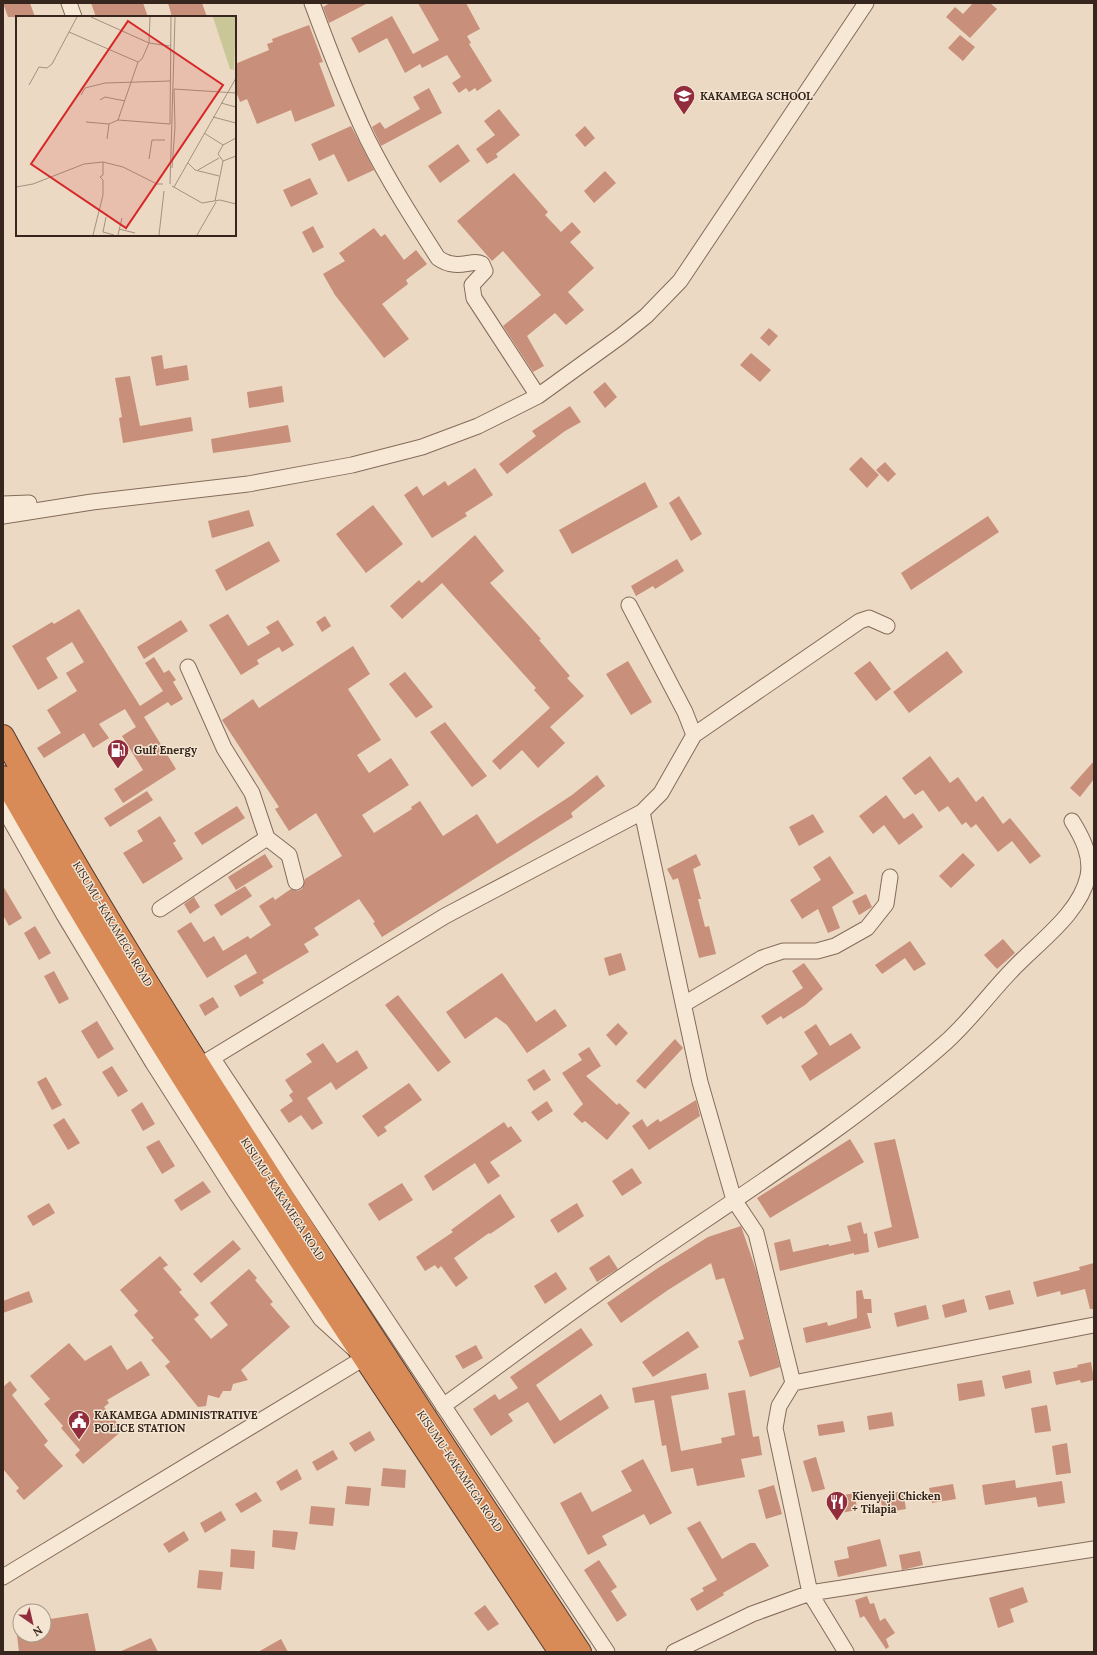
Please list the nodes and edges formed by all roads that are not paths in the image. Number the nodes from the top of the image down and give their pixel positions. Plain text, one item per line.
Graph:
1 (68, 3) edge
2 (312, 3) edge
3 (866, 3) edge
4 (74, 16) edge
5 (538, 396) junction
6 (92, 502) junction
7 (3, 504) edge
8 (3, 516) edge
9 (629, 605) dead end
10 (887, 626) dead end
11 (188, 667) dead end
12 (694, 735) junction
13 (3, 736) edge
14 (3, 777) edge
15 (3, 807) edge
16 (642, 812) junction
17 (1072, 821) dead end
18 (266, 838) junction
19 (890, 876) dead end
20 (296, 882) dead end
21 (160, 909) dead end
22 (684, 1004) junction
23 (206, 1063) junction
24 (734, 1200) junction
25 (1094, 1324) edge
26 (364, 1358) junction
27 (793, 1382) junction
28 (443, 1406) junction
29 (1094, 1549) edge
30 (3, 1577) edge
31 (810, 1593) junction
32 (560, 1652) edge
33 (580, 1652) edge
34 (607, 1652) edge
35 (674, 1652) edge
36 (846, 1652) edge

1 - 4 street
2 - 5 street
3 - 5 street
5 - 6 street
6 - 7 street
6 - 8 street
9 - 12 street
10 - 12 street
11 - 18 street
12 - 16 street
13 - 23 highway, KISUMU-KAKAMEGA ROAD
14 - 26 highway, KISUMU-KAKAMEGA ROAD
15 - 26 street
16 - 22 street
16 - 23 street
17 - 24 street
18 - 20 street
18 - 21 street
19 - 22 street
22 - 24 street
23 - 28 street
23 - 33 highway, KISUMU-KAKAMEGA ROAD
24 - 27 street
24 - 28 street
25 - 27 street
26 - 30 street
26 - 32 highway, KISUMU-KAKAMEGA ROAD
27 - 31 street
28 - 34 street
29 - 31 street
31 - 35 street
31 - 36 street

